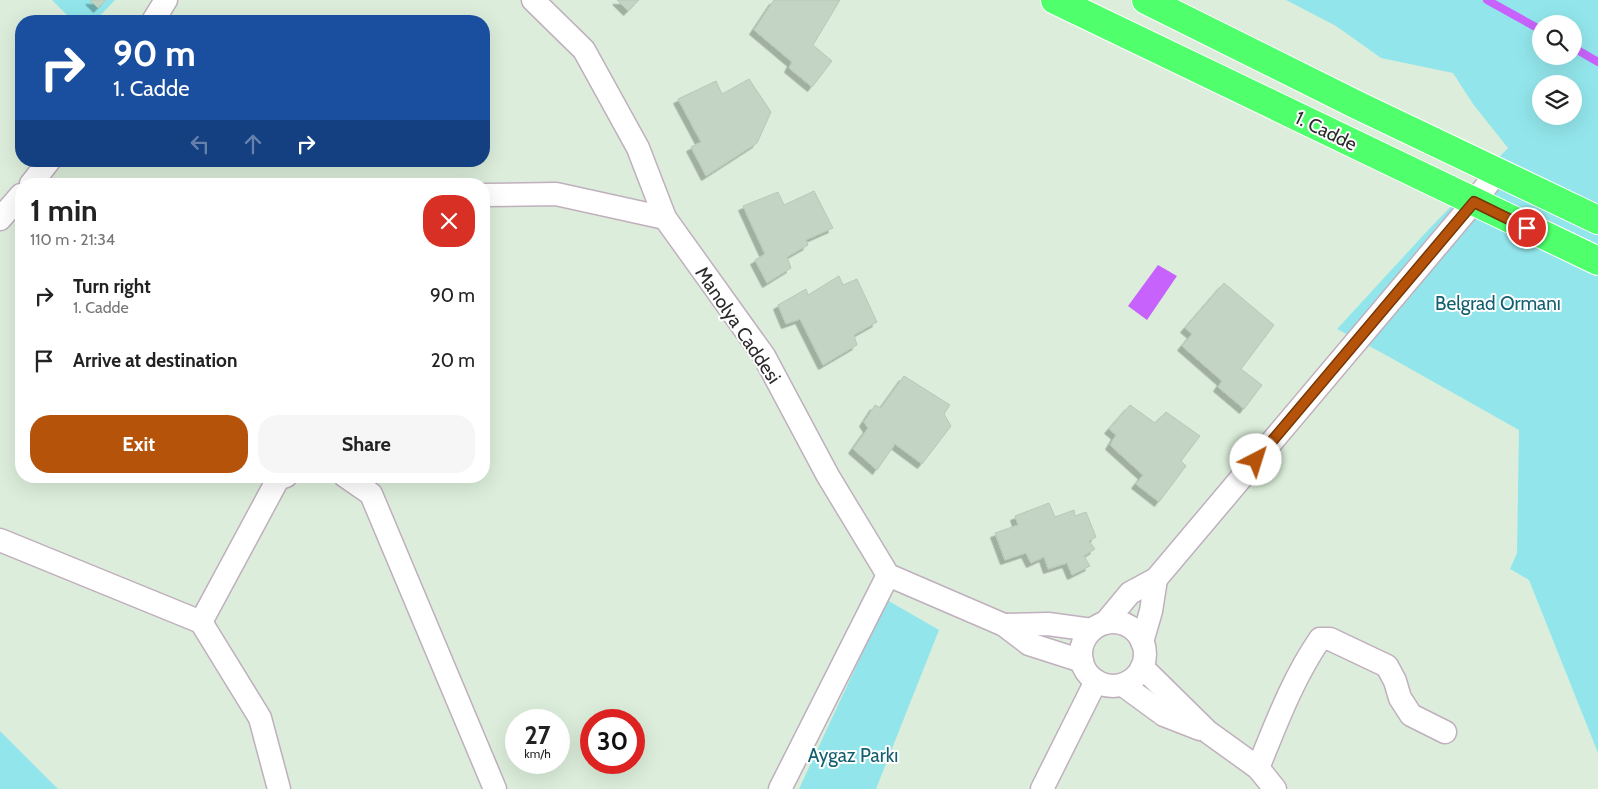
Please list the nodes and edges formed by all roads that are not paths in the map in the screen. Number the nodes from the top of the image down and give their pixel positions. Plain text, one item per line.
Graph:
1 (166, 0) edge
2 (533, 0) edge
3 (1055, 0) edge
4 (1146, 0) edge
5 (157, 15) edge
6 (44, 167) edge
7 (1497, 172) junction
8 (36, 178) edge
9 (490, 195) edge
10 (1474, 202) junction
11 (664, 218) junction
12 (1598, 220) edge
13 (1598, 261) edge
14 (276, 483) edge
15 (355, 483) edge
16 (0, 540) edge
17 (888, 575) junction
18 (1156, 579) junction
19 (201, 622) junction
20 (1004, 625) junction
21 (1098, 627) junction
22 (1142, 642) junction
23 (1082, 661) junction
24 (1142, 667) junction
25 (1096, 681) junction
26 (1123, 685) junction
27 (1208, 732) junction
28 (1445, 732) dead end
29 (1258, 768) junction
30 (279, 789) edge
31 (495, 789) edge
32 (780, 789) edge
33 (1042, 789) edge
34 (1275, 789) edge

1 - 5 street
2 - 11 street, Manolya Caddesi
3 - 10 main road, 1. Cadde
4 - 7 main road, 1. Cadde
6 - 8 street
7 - 10 street
7 - 12 main road, 1. Cadde
9 - 11 street
10 - 13 main road, 1. Cadde
10 - 18 street
11 - 17 street, Manolya Caddesi
14 - 19 street
15 - 31 street
16 - 19 street
17 - 20 street
17 - 32 street
18 - 21 street
18 - 22 street
19 - 30 street
20 - 21 street
20 - 23 street
21 - 22 street
21 - 23 street
22 - 24 street
23 - 25 street
24 - 26 street
24 - 27 street
25 - 26 street
25 - 33 street
26 - 27 street
27 - 29 street
28 - 29 street
29 - 34 street

